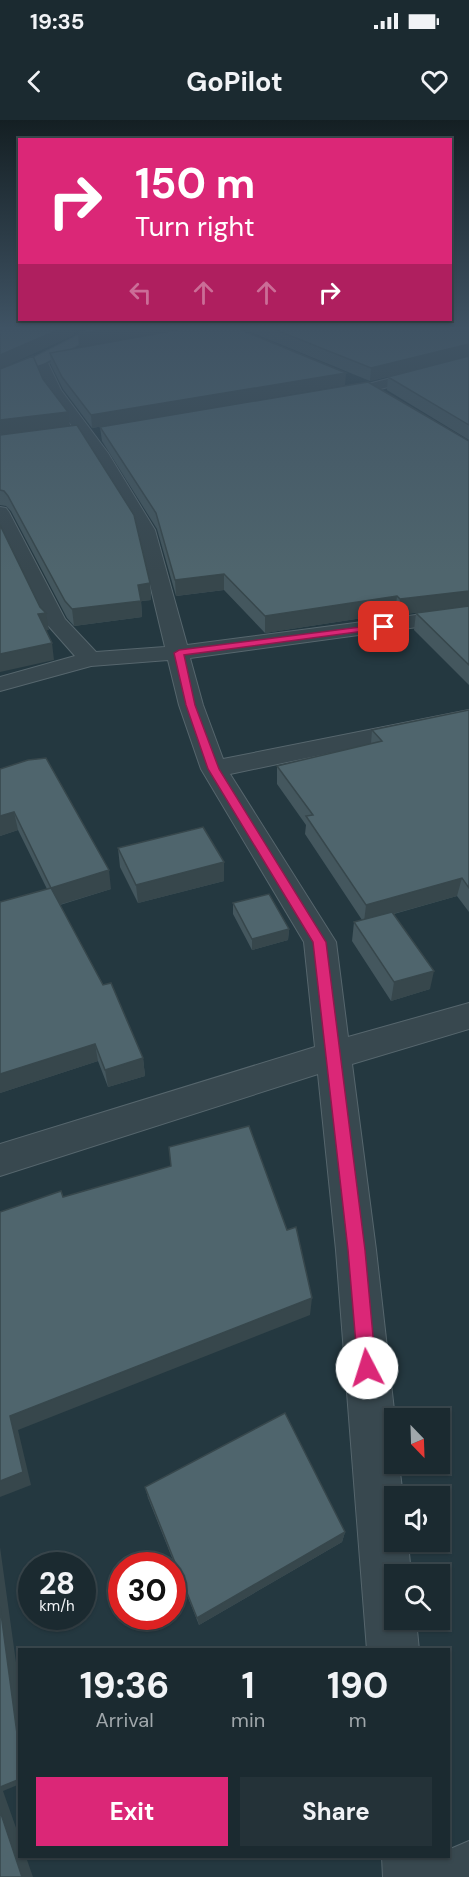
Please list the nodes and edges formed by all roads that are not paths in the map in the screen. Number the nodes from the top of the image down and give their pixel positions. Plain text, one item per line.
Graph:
1 (66, 408) edge
2 (3, 524) edge
3 (469, 614) edge
4 (179, 653) junction
5 (90, 659) junction
6 (0, 684) edge
7 (469, 717) edge
8 (214, 769) junction
9 (469, 1016) edge
10 (331, 1056) junction
11 (0, 1160) edge
12 (393, 1648) edge
13 (412, 1858) edge
14 (469, 1871) edge
15 (414, 1877) edge
16 (459, 1877) edge

1 - 4 street
2 - 5 street
3 - 4 street
4 - 5 street
4 - 8 street
5 - 6 street
7 - 8 street
8 - 10 street
9 - 10 street
10 - 11 street
10 - 12 street
13 - 15 street
14 - 16 street

